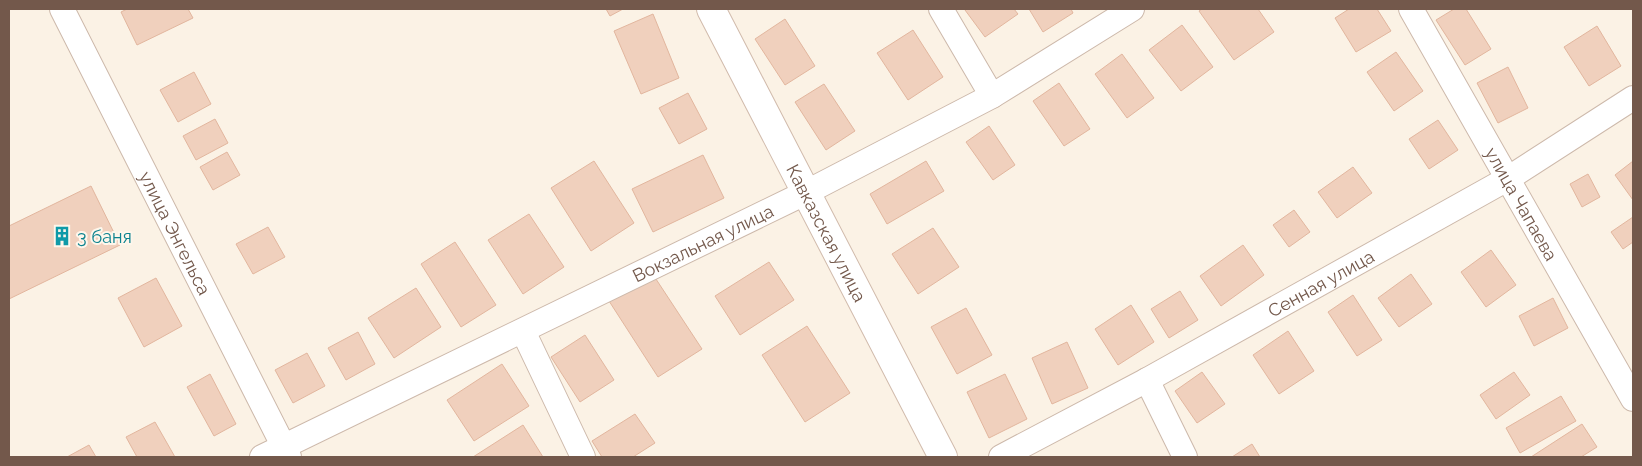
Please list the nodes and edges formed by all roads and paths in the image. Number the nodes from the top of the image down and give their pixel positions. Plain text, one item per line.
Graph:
1 (62, 9) edge
2 (711, 9) edge
3 (941, 9) edge
4 (1132, 9) edge
5 (1411, 9) edge
6 (992, 96) junction
7 (1633, 98) edge
8 (1508, 178) junction
9 (806, 193) junction
10 (523, 331) junction
11 (1146, 380) junction
12 (1633, 399) edge
13 (286, 452) edge
14 (262, 457) edge
15 (583, 457) edge
16 (943, 457) edge
17 (1001, 457) edge
18 (1185, 457) edge

1 - 13 street, улица Энгельса
2 - 9 main road, Кавказская улица
3 - 6 street
4 - 6 street, Вокзальная улица
5 - 8 street, улица Чапаева
6 - 9 street, Вокзальная улица
7 - 8 street, Сенная улица
8 - 11 street, Сенная улица
8 - 12 street, улица Чапаева
9 - 10 street, Вокзальная улица
9 - 16 main road, Кавказская улица
10 - 13 street, Вокзальная улица
10 - 15 street
11 - 17 street, Сенная улица
11 - 18 street
13 - 14 street, Вокзальная улица

